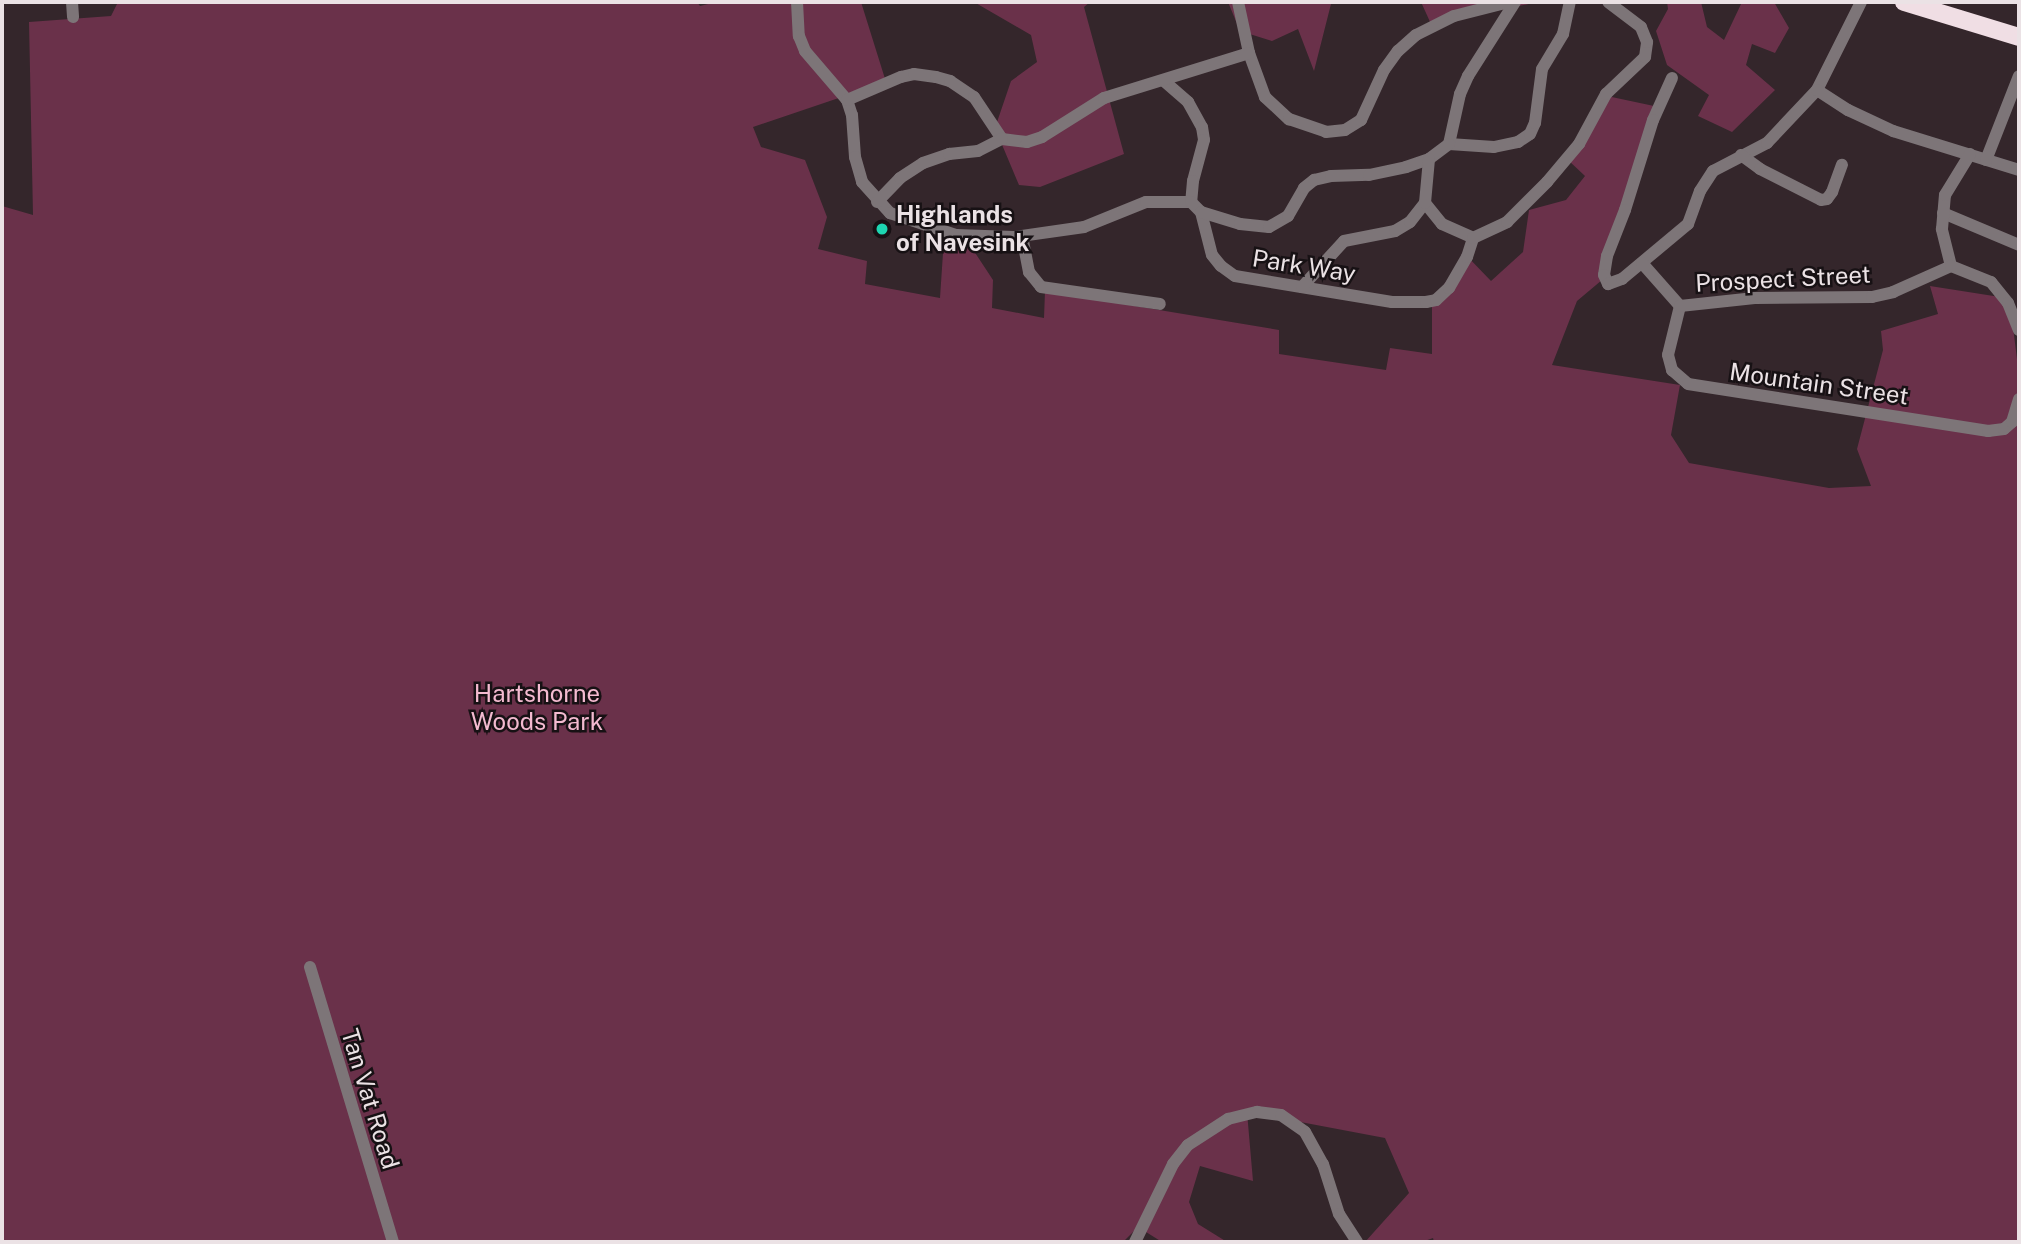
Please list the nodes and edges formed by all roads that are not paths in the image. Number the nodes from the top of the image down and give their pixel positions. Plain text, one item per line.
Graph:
1 (72, 2) edge
2 (797, 2) edge
3 (1238, 2) edge
4 (1508, 2) edge
5 (1515, 2) edge
6 (1570, 2) edge
7 (1608, 2) edge
8 (1861, 2) edge
9 (1904, 2) edge
10 (1938, 2) edge
11 (73, 17) dead end
12 (2019, 26) edge
13 (2019, 37) edge
14 (1248, 53) junction
15 (2019, 76) edge
16 (1672, 78) dead end
17 (1164, 81) junction
18 (1818, 90) junction
19 (847, 100) junction
20 (1002, 139) junction
21 (1449, 144) junction
22 (1970, 154) junction
23 (1741, 155) junction
24 (1429, 159) junction
25 (1986, 160) junction
26 (1842, 165) dead end
27 (2019, 170) edge
28 (877, 202) junction
29 (1425, 203) junction
30 (1199, 209) junction
31 (1943, 213) junction
32 (1022, 236) junction
33 (1473, 238) junction
34 (2019, 245) edge
35 (1642, 263) junction
36 (1951, 266) junction
37 (1301, 287) junction
38 (1160, 304) dead end
39 (1679, 311) junction
40 (2019, 330) edge
41 (2019, 399) edge
42 (310, 967) dead end
43 (393, 1242) edge
44 (1135, 1242) edge
45 (1357, 1242) edge

1 - 11 street
2 - 19 street
3 - 14 street
4 - 14 street
5 - 21 street
6 - 21 street
7 - 33 street
8 - 18 street
9 - 13 highway
10 - 12 highway
14 - 17 street
15 - 25 street
16 - 35 street
17 - 20 street
17 - 30 street, Park Way
18 - 22 street
18 - 23 street
19 - 20 street
19 - 28 street
20 - 28 street
21 - 24 street
22 - 25 street
22 - 31 street
23 - 26 street
23 - 35 street
24 - 29 street
24 - 30 street
25 - 27 street
28 - 32 street
29 - 33 street
29 - 37 street
30 - 32 street
30 - 37 street, Park Way
31 - 34 street
31 - 36 street
32 - 38 street
33 - 37 street, Park Way
35 - 39 street
36 - 39 street, Prospect Street
36 - 40 street
39 - 41 street, Mountain Street
42 - 43 street, Tan Vat Road
44 - 45 street

